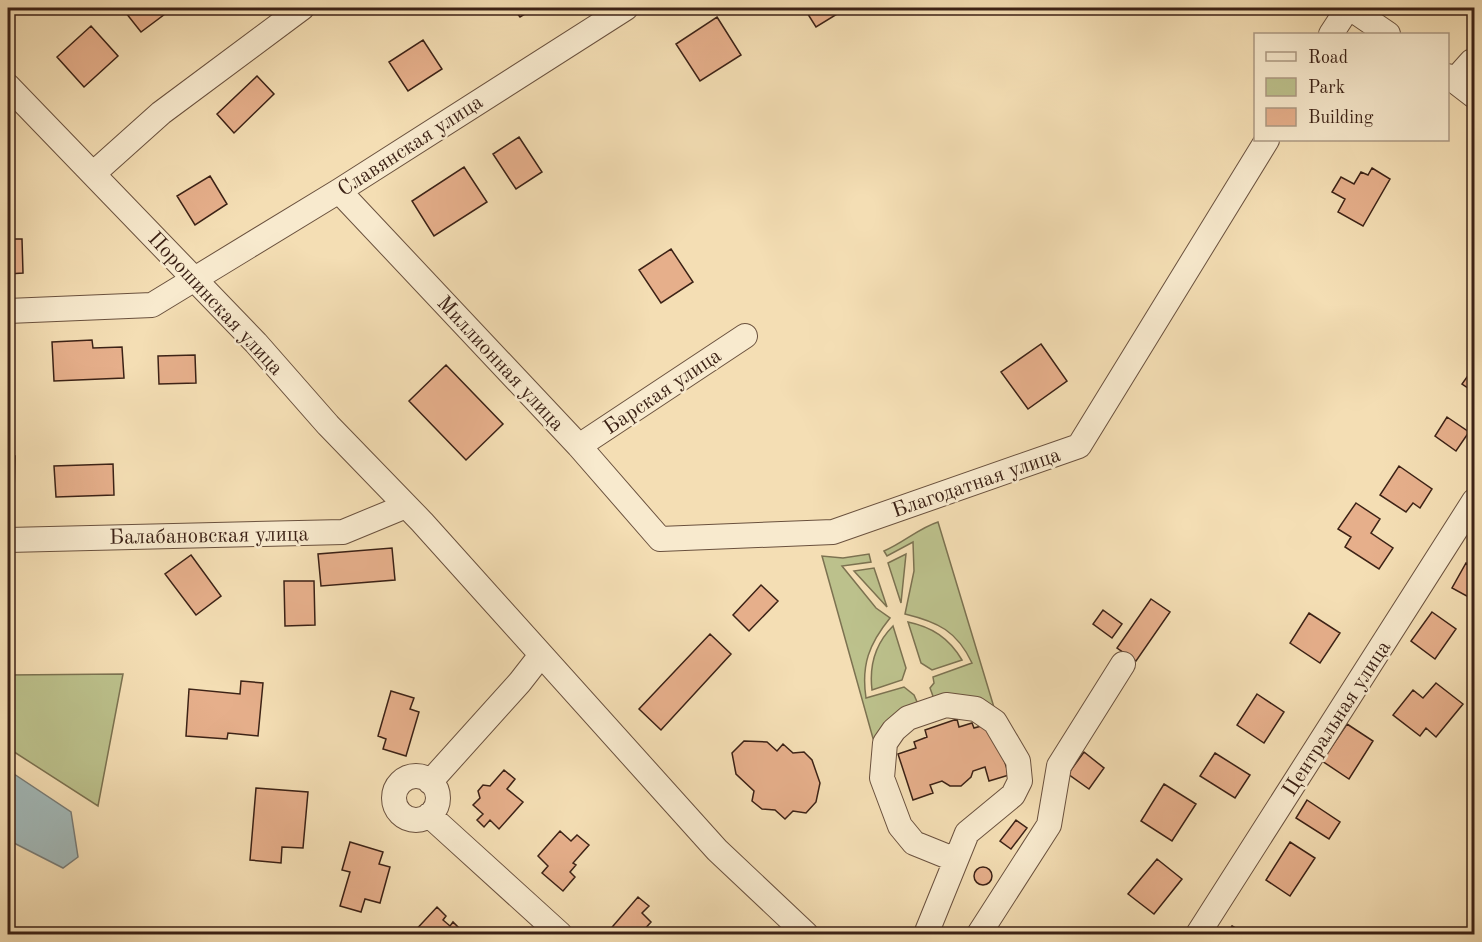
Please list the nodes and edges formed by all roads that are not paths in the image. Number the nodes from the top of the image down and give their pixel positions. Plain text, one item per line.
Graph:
1 (302, 8) edge
2 (626, 8) edge
3 (1349, 8) edge
4 (1332, 33) edge
5 (1386, 33) edge
6 (1474, 63) edge
7 (1451, 78) edge
8 (8, 86) edge
9 (1474, 96) edge
10 (1266, 141) edge
11 (94, 173) junction
12 (339, 191) junction
13 (193, 280) junction
14 (8, 310) edge
15 (745, 336) dead end
16 (579, 446) junction
17 (1474, 501) edge
18 (414, 514) junction
19 (660, 538) joint
20 (8, 540) edge
21 (541, 655) junction
22 (1123, 664) dead end
23 (430, 782) junction
24 (429, 815) junction
25 (956, 860) junction
26 (560, 934) edge
27 (806, 934) edge
28 (926, 934) edge
29 (979, 934) edge
30 (1198, 934) edge

1 - 11 street
2 - 12 street, Славянская улица
3 - 4 street
3 - 5 street
6 - 7 street
7 - 9 street
8 - 11 street, Порошинская улица
10 - 19 street, Благодатная улица
11 - 13 street, Порошинская улица
12 - 13 street, Славянская улица
12 - 16 street, Миллионная улица
13 - 14 street, Славянская улица
13 - 18 street, Порошинская улица
15 - 16 street, Барская улица
16 - 19 street, Миллионная улица
17 - 30 street, Центральная улица
18 - 20 street, Балабановская улица
18 - 21 street, Порошинская улица
21 - 23 street
21 - 27 street, Порошинская улица
22 - 29 street
23 - 24 street
23 - 24 street
24 - 26 street
25 - 25 street
25 - 28 street

